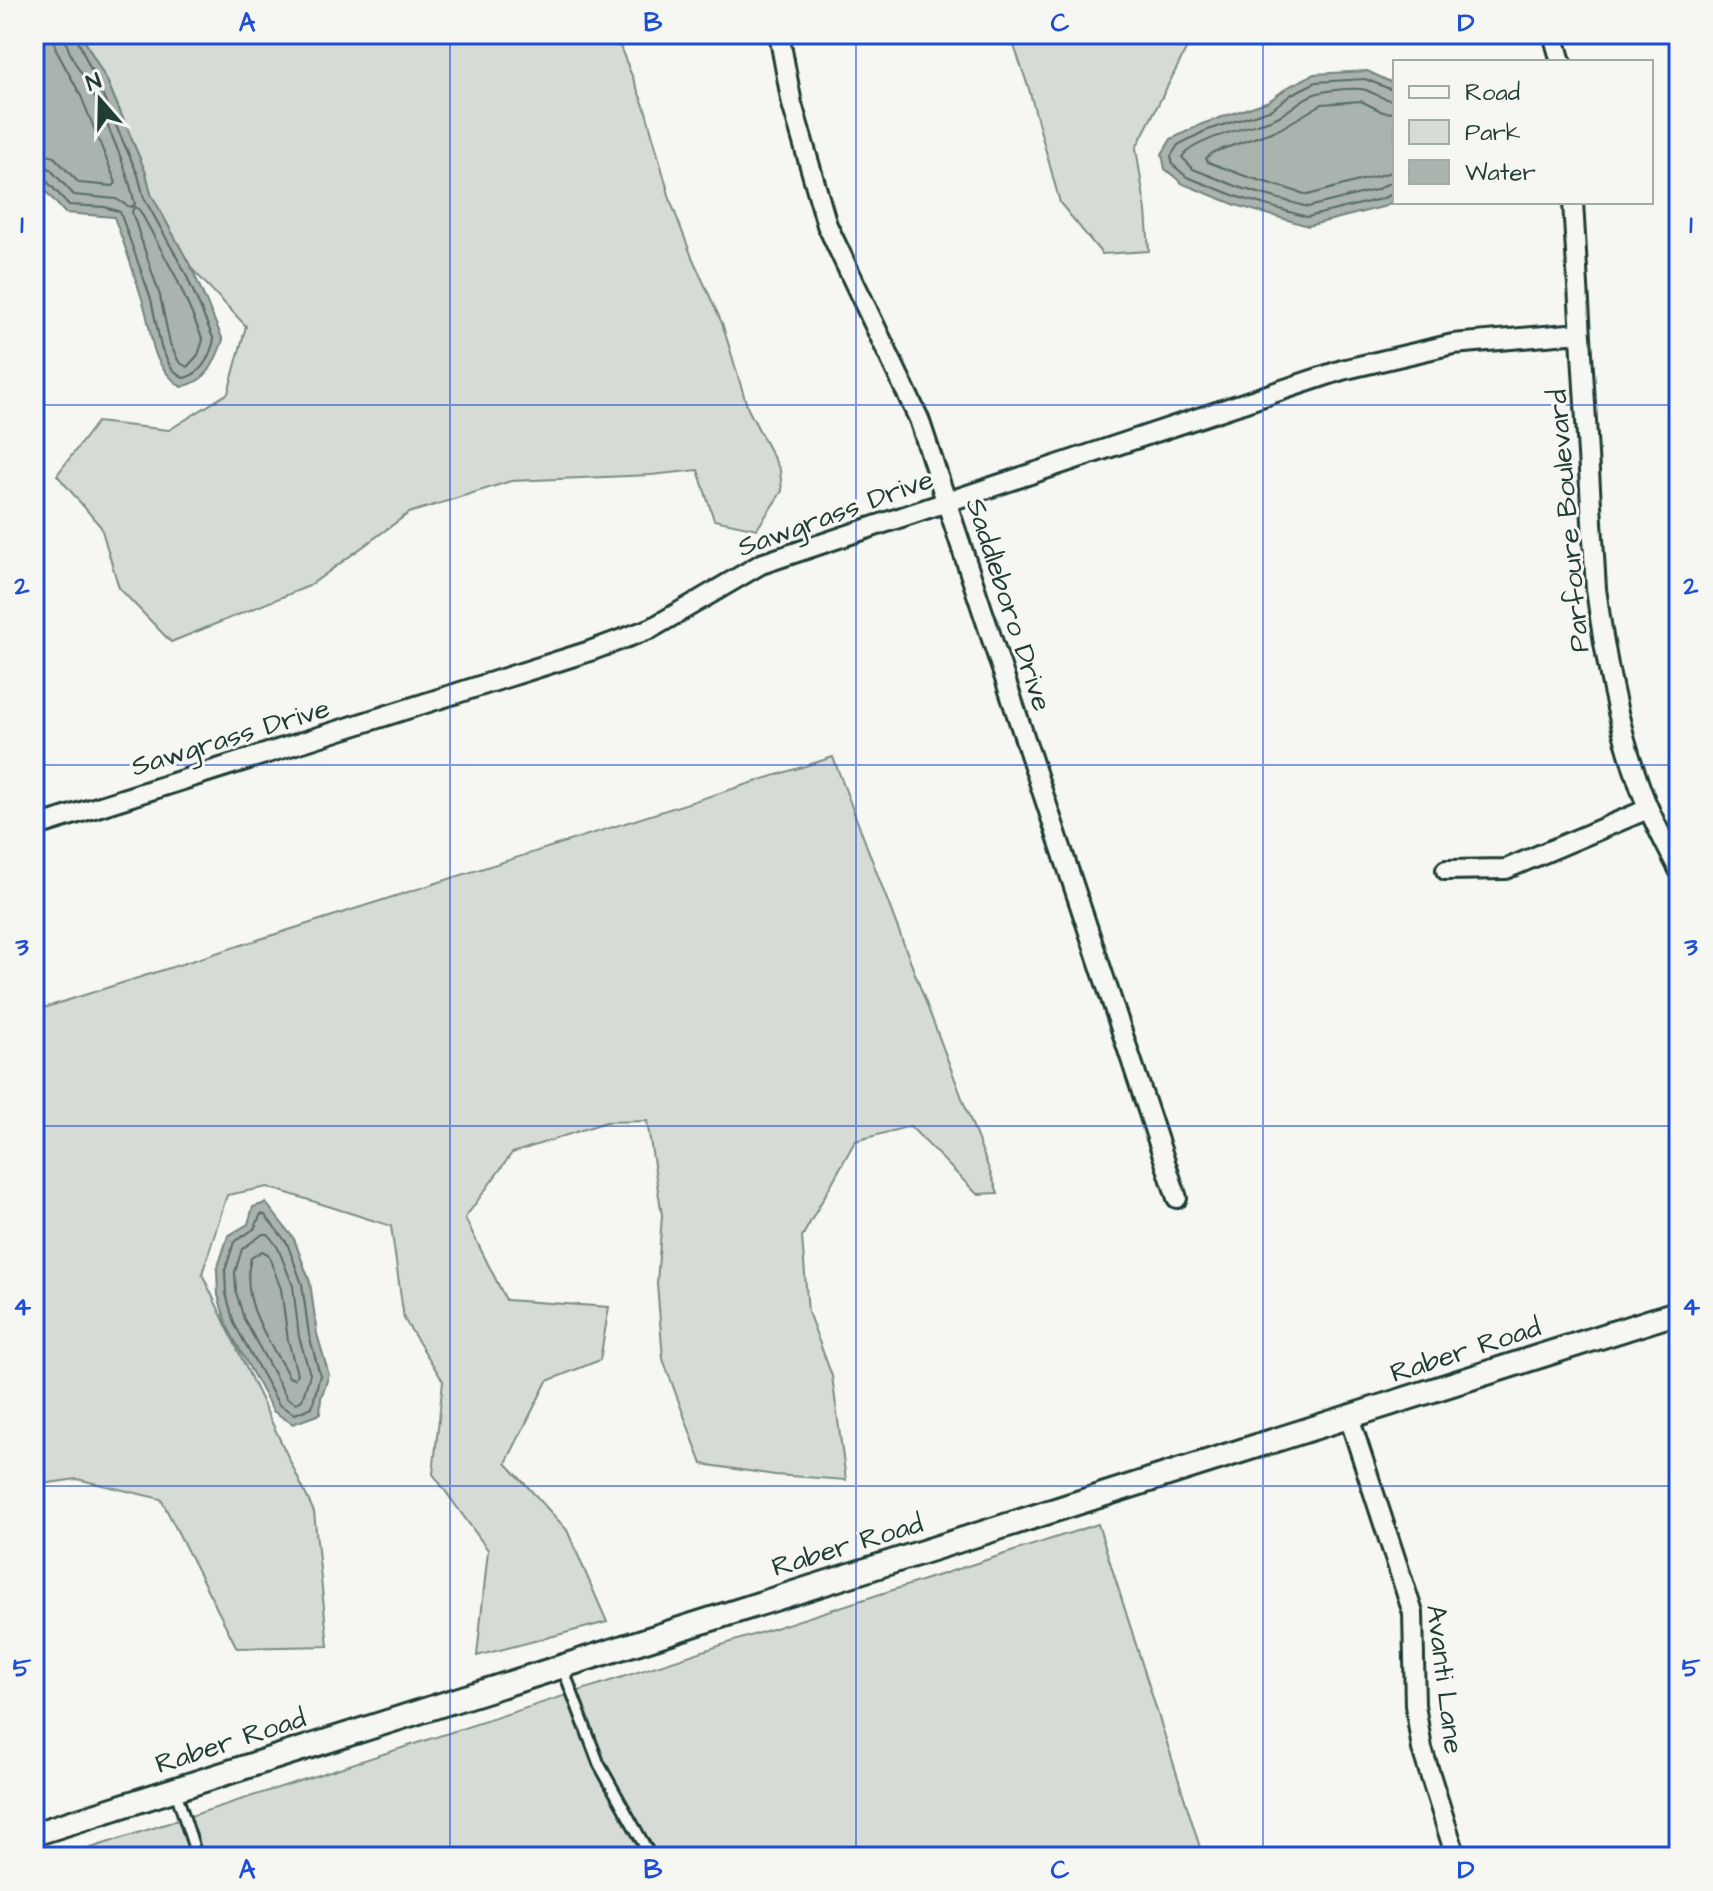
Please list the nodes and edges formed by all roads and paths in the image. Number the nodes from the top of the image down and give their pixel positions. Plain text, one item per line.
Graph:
1 (779, 34) edge
2 (1553, 34) edge
3 (1560, 60) edge
4 (1573, 204) edge
5 (1580, 333) junction
6 (947, 501) junction
7 (1648, 809) junction
8 (34, 827) edge
9 (1446, 870) dead end
10 (1679, 870) edge
11 (1177, 1198) dead end
12 (1679, 1312) edge
13 (1349, 1417) junction
14 (562, 1666) junction
15 (175, 1789) junction
16 (34, 1834) edge
17 (197, 1857) edge
18 (651, 1857) edge
19 (1456, 1857) edge

1 - 6 street, Saddleboro Drive
2 - 3 street
4 - 5 street, Parfoure Boulevard
5 - 6 street, Sawgrass Drive
5 - 7 street, Parfoure Boulevard
6 - 8 street, Sawgrass Drive
6 - 11 street, Saddleboro Drive
7 - 9 street
7 - 10 street, Parfoure Boulevard
12 - 13 street, Raber Road
13 - 14 street, Raber Road
13 - 19 street, Avanti Lane
14 - 15 street, Raber Road
14 - 18 lane
15 - 16 street, Raber Road
15 - 17 lane

